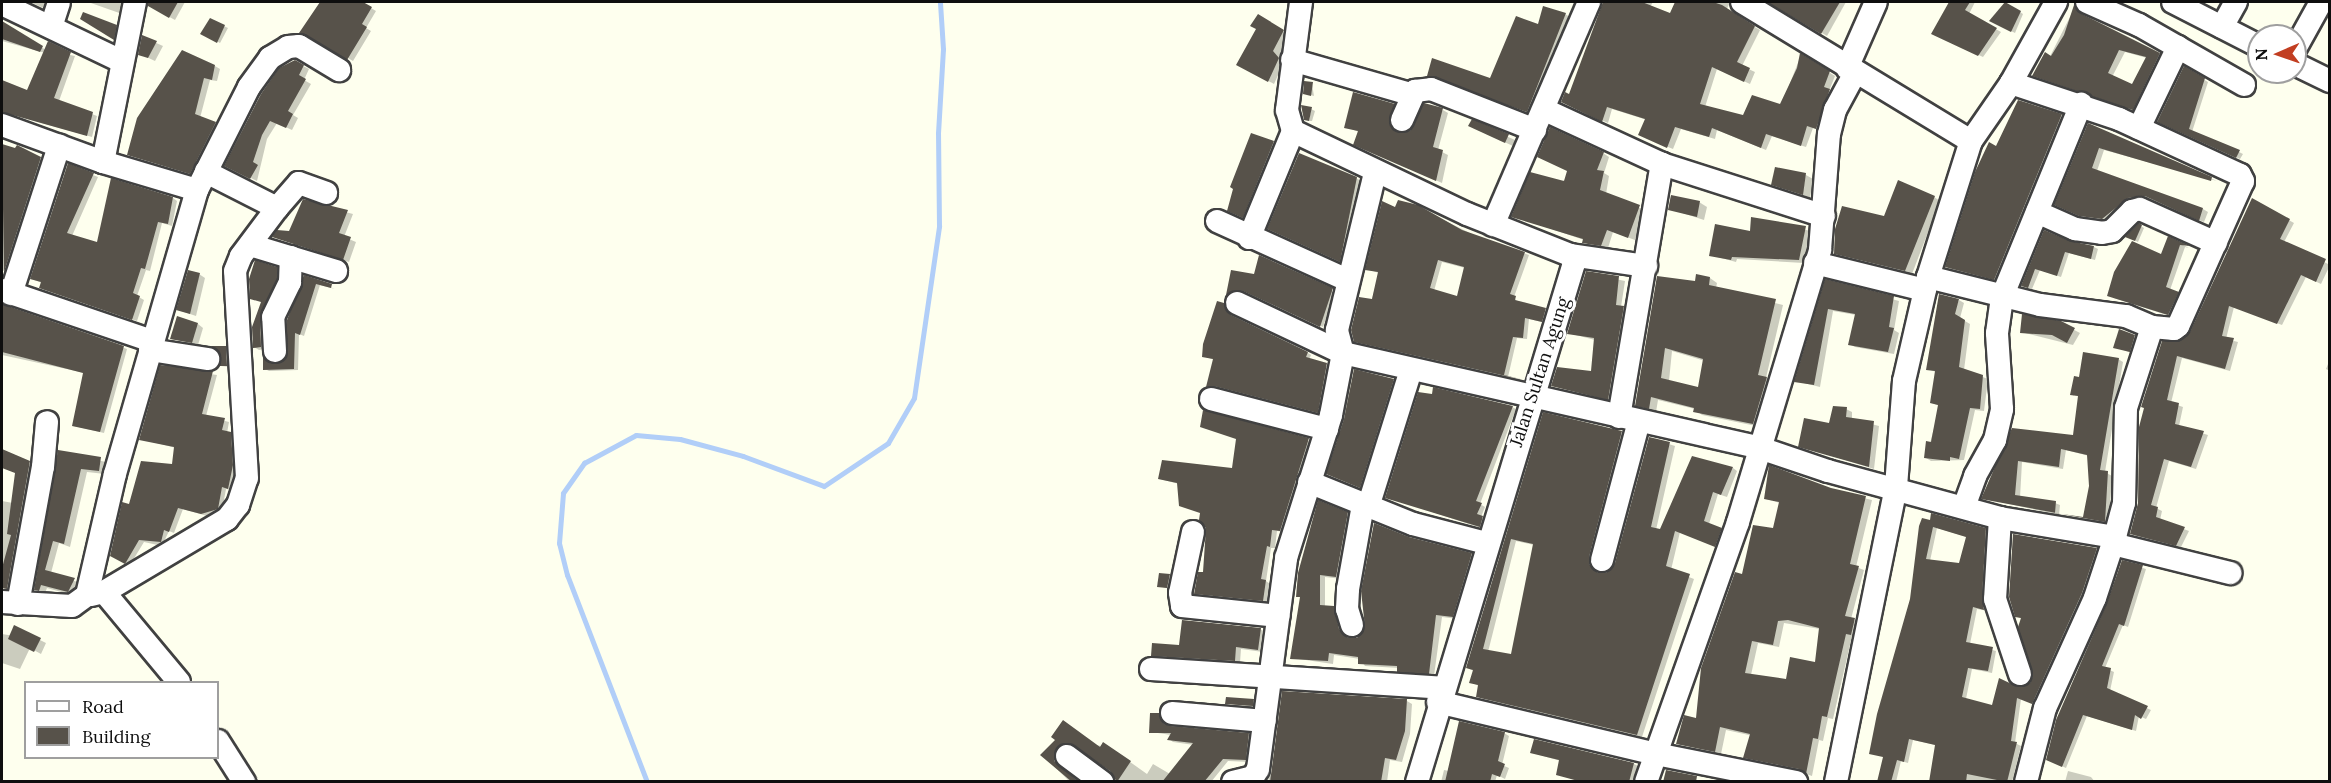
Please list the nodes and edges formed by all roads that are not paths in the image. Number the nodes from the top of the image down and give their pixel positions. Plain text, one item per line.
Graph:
1 (59, 2) edge
2 (135, 2) edge
3 (1300, 2) edge
4 (1590, 2) edge
5 (1876, 2) edge
6 (2056, 2) edge
7 (2087, 2) edge
8 (2173, 2) edge
9 (2236, 2) edge
10 (2321, 2) edge
11 (2, 4) edge
12 (1755, 5) edge
13 (51, 27) junction
14 (2222, 27) junction
15 (2307, 27) edge
16 (2247, 40) edge
17 (2178, 47) junction
18 (1292, 60) junction
19 (121, 61) junction
20 (339, 70) dead end
21 (2307, 70) edge
22 (1851, 71) junction
23 (2330, 81) edge
24 (2012, 83) junction
25 (2244, 86) dead end
26 (1413, 95) junction
27 (2081, 104) junction
28 (1401, 120) dead end
29 (1540, 120) junction
30 (2, 125) edge
31 (2139, 128) junction
32 (1293, 131) junction
33 (1971, 141) junction
34 (59, 146) junction
35 (103, 162) junction
36 (1662, 164) junction
37 (1375, 173) junction
38 (202, 181) junction
39 (326, 193) dead end
40 (273, 206) junction
41 (2037, 212) junction
42 (1824, 216) junction
43 (1217, 221) dead end
44 (1492, 225) junction
45 (1249, 238) junction
46 (2216, 243) junction
47 (250, 244) junction
48 (1570, 255) junction
49 (291, 257) junction
50 (1815, 263) junction
51 (1646, 266) junction
52 (336, 271) dead end
53 (1347, 280) junction
54 (1926, 283) junction
55 (6, 292) edge
56 (2002, 297) junction
57 (1237, 303) dead end
58 (2152, 327) junction
59 (151, 345) junction
60 (275, 351) dead end
61 (1343, 353) junction
62 (208, 360) dead end
63 (1411, 370) junction
64 (1532, 396) junction
65 (1211, 399) dead end
66 (1629, 419) junction
67 (47, 422) dead end
68 (1326, 429) junction
69 (1760, 448) junction
70 (1309, 482) junction
71 (1896, 487) junction
72 (1366, 506) junction
73 (1964, 507) junction
74 (2000, 518) junction
75 (1193, 532) dead end
76 (2114, 541) junction
77 (1486, 543) junction
78 (1602, 560) dead end
79 (2230, 573) dead end
80 (96, 593) junction
81 (10, 603) edge
82 (1278, 616) junction
83 (1352, 625) dead end
84 (1151, 669) dead end
85 (2020, 674) dead end
86 (1271, 675) junction
87 (178, 681) edge
88 (1440, 695) junction
89 (1172, 713) dead end
90 (1265, 721) junction
91 (219, 743) edge
92 (1656, 754) junction
93 (1067, 756) dead end
94 (244, 782) edge
95 (1102, 782) edge
96 (1233, 782) edge
97 (1417, 782) edge
98 (1646, 782) edge
99 (1796, 782) edge
100 (1836, 782) edge
101 (2026, 782) edge

1 - 13 street
2 - 19 street
3 - 18 street
4 - 29 street
5 - 22 street
6 - 24 street
7 - 17 street
8 - 14 street
9 - 14 street
10 - 15 street
11 - 13 street
12 - 22 street
13 - 19 street
14 - 16 street
17 - 25 street
17 - 31 street
18 - 26 street
18 - 32 street
19 - 35 street
20 - 38 street
21 - 23 street
22 - 33 street
22 - 42 street
24 - 27 street
24 - 33 street
26 - 28 street
26 - 29 street
27 - 31 street
27 - 41 street
29 - 36 street
29 - 44 street
30 - 34 street
31 - 46 street
32 - 37 street
32 - 45 street
33 - 54 street
34 - 35 street
34 - 55 street
35 - 38 street
36 - 42 street
36 - 51 street
37 - 44 street
37 - 53 street
38 - 40 street
38 - 59 street
39 - 40 street
40 - 47 street
41 - 46 street
41 - 56 street
42 - 50 street
43 - 45 street
44 - 48 street
45 - 53 street
46 - 58 street
47 - 49 street
47 - 80 street
48 - 51 street
48 - 64 street, Jalan Sultan Agung
49 - 52 street
49 - 60 street
50 - 54 street
50 - 69 street
51 - 66 street
53 - 61 street
54 - 56 street
54 - 71 street
55 - 59 street
56 - 58 street
56 - 73 street
57 - 61 street
58 - 76 street
59 - 62 street
59 - 80 street
61 - 63 street
61 - 68 street
63 - 64 street
63 - 72 street
64 - 66 street
64 - 77 street, Jalan Sultan Agung
65 - 68 street
66 - 69 street
66 - 78 street
67 - 81 street
68 - 70 street
69 - 71 street
69 - 92 street
70 - 72 street
70 - 82 street
71 - 73 street
71 - 100 street
72 - 77 street
72 - 83 street
73 - 74 street
74 - 76 street
74 - 85 street
75 - 82 street
76 - 79 street
76 - 101 street
77 - 88 street, Jalan Sultan Agung
80 - 81 street
80 - 87 street
82 - 86 street
84 - 86 street
86 - 88 street
86 - 90 street
88 - 92 street
88 - 97 street, Jalan Sultan Agung
89 - 90 street
90 - 96 street
91 - 94 street
92 - 98 street
92 - 99 street
93 - 95 street

